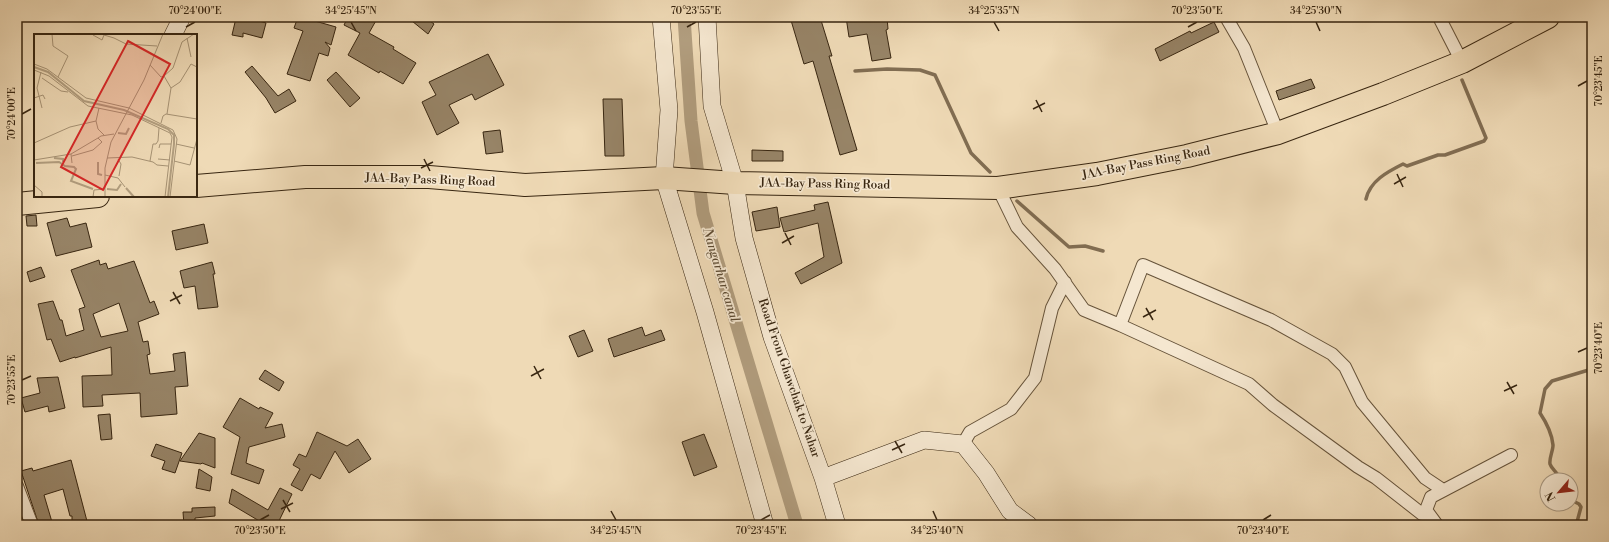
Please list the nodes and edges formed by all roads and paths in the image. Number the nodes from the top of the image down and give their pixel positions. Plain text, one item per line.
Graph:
1 (180, 17) edge
2 (661, 17) edge
3 (707, 17) edge
4 (1226, 17) edge
5 (1439, 17) edge
6 (1548, 17) edge
7 (174, 34) edge
8 (1462, 62) junction
9 (1278, 133) junction
10 (664, 178) junction
11 (728, 182) junction
12 (197, 186) edge
13 (998, 188) junction
14 (88, 197) edge
15 (17, 204) edge
16 (1064, 282) junction
17 (1120, 325) junction
18 (964, 444) junction
19 (1511, 456) dead end
20 (823, 478) junction
21 (17, 486) edge
22 (1443, 490) junction
23 (1428, 514) junction
24 (32, 525) edge
25 (765, 525) edge
26 (837, 525) edge
27 (1029, 525) edge
28 (1437, 525) edge

1 - 7 street
2 - 10 street
3 - 11 street, Road From Ghawchak to Nahar
4 - 9 street
5 - 8 street
6 - 8 highway, JAA-Bay Pass Ring Road
8 - 9 highway, JAA-Bay Pass Ring Road
9 - 13 highway, JAA-Bay Pass Ring Road
10 - 11 highway, JAA-Bay Pass Ring Road
10 - 12 highway, JAA-Bay Pass Ring Road
10 - 25 street
11 - 13 highway, JAA-Bay Pass Ring Road
11 - 20 street, Road From Ghawchak to Nahar
13 - 16 street
14 - 15 highway
16 - 17 street
16 - 18 street
17 - 22 street
17 - 23 street
18 - 20 street
18 - 27 street
19 - 22 street
20 - 26 street, Road From Ghawchak to Nahar
21 - 24 street
22 - 23 street
23 - 28 street

